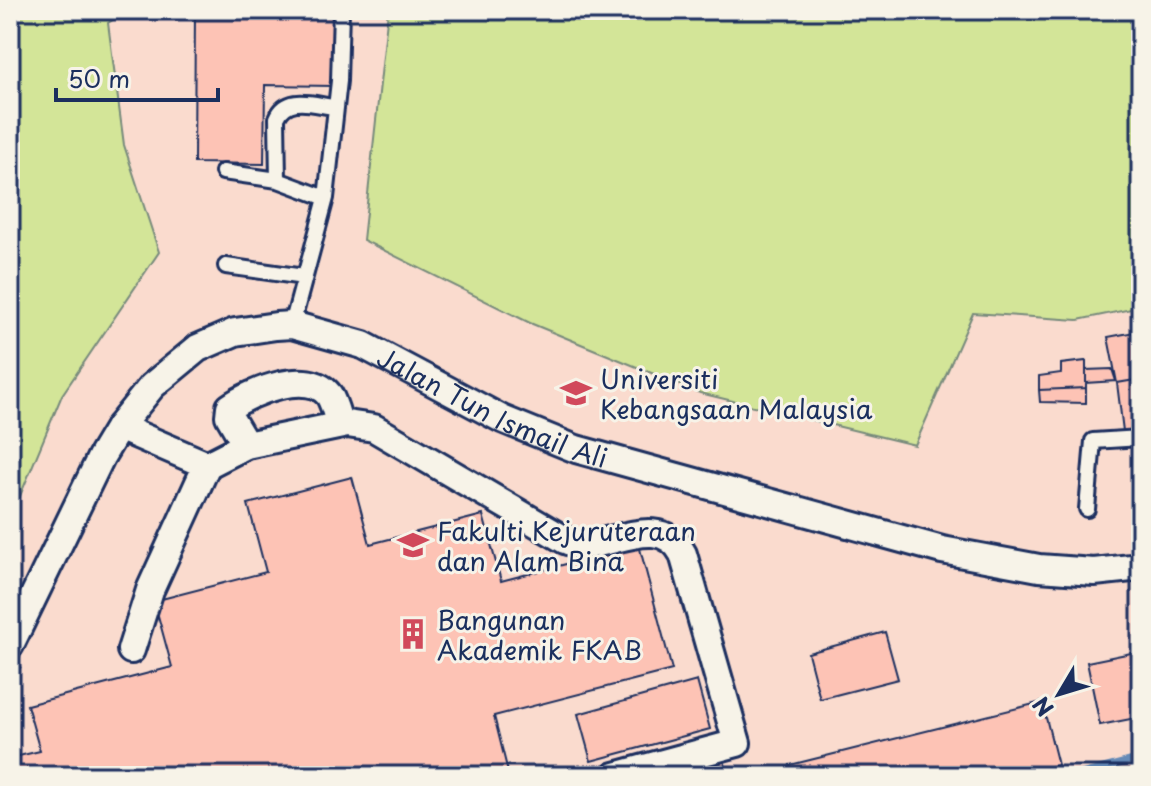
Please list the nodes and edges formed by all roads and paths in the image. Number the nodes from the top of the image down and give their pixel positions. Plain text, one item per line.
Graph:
1 (341, 10) edge
2 (335, 107) junction
3 (223, 172) dead end
4 (278, 180) junction
5 (326, 198) junction
6 (226, 266) dead end
7 (304, 277) junction
8 (292, 325) junction
9 (340, 425) junction
10 (119, 427) junction
11 (1141, 438) edge
12 (246, 445) junction
13 (207, 465) junction
14 (1087, 509) dead end
15 (1141, 567) edge
16 (10, 645) edge
17 (131, 650) dead end
18 (615, 776) edge

1 - 2 lane
2 - 4 lane
2 - 5 lane
3 - 4 lane
4 - 5 lane
5 - 7 lane
6 - 7 lane
7 - 8 lane
8 - 10 street, Jalan Tun Ismail Ali
8 - 15 street, Jalan Tun Ismail Ali
9 - 12 street
9 - 12 street
9 - 18 street
10 - 13 street
10 - 16 street, Jalan Tun Ismail Ali
11 - 14 lane
12 - 13 street
13 - 17 street

